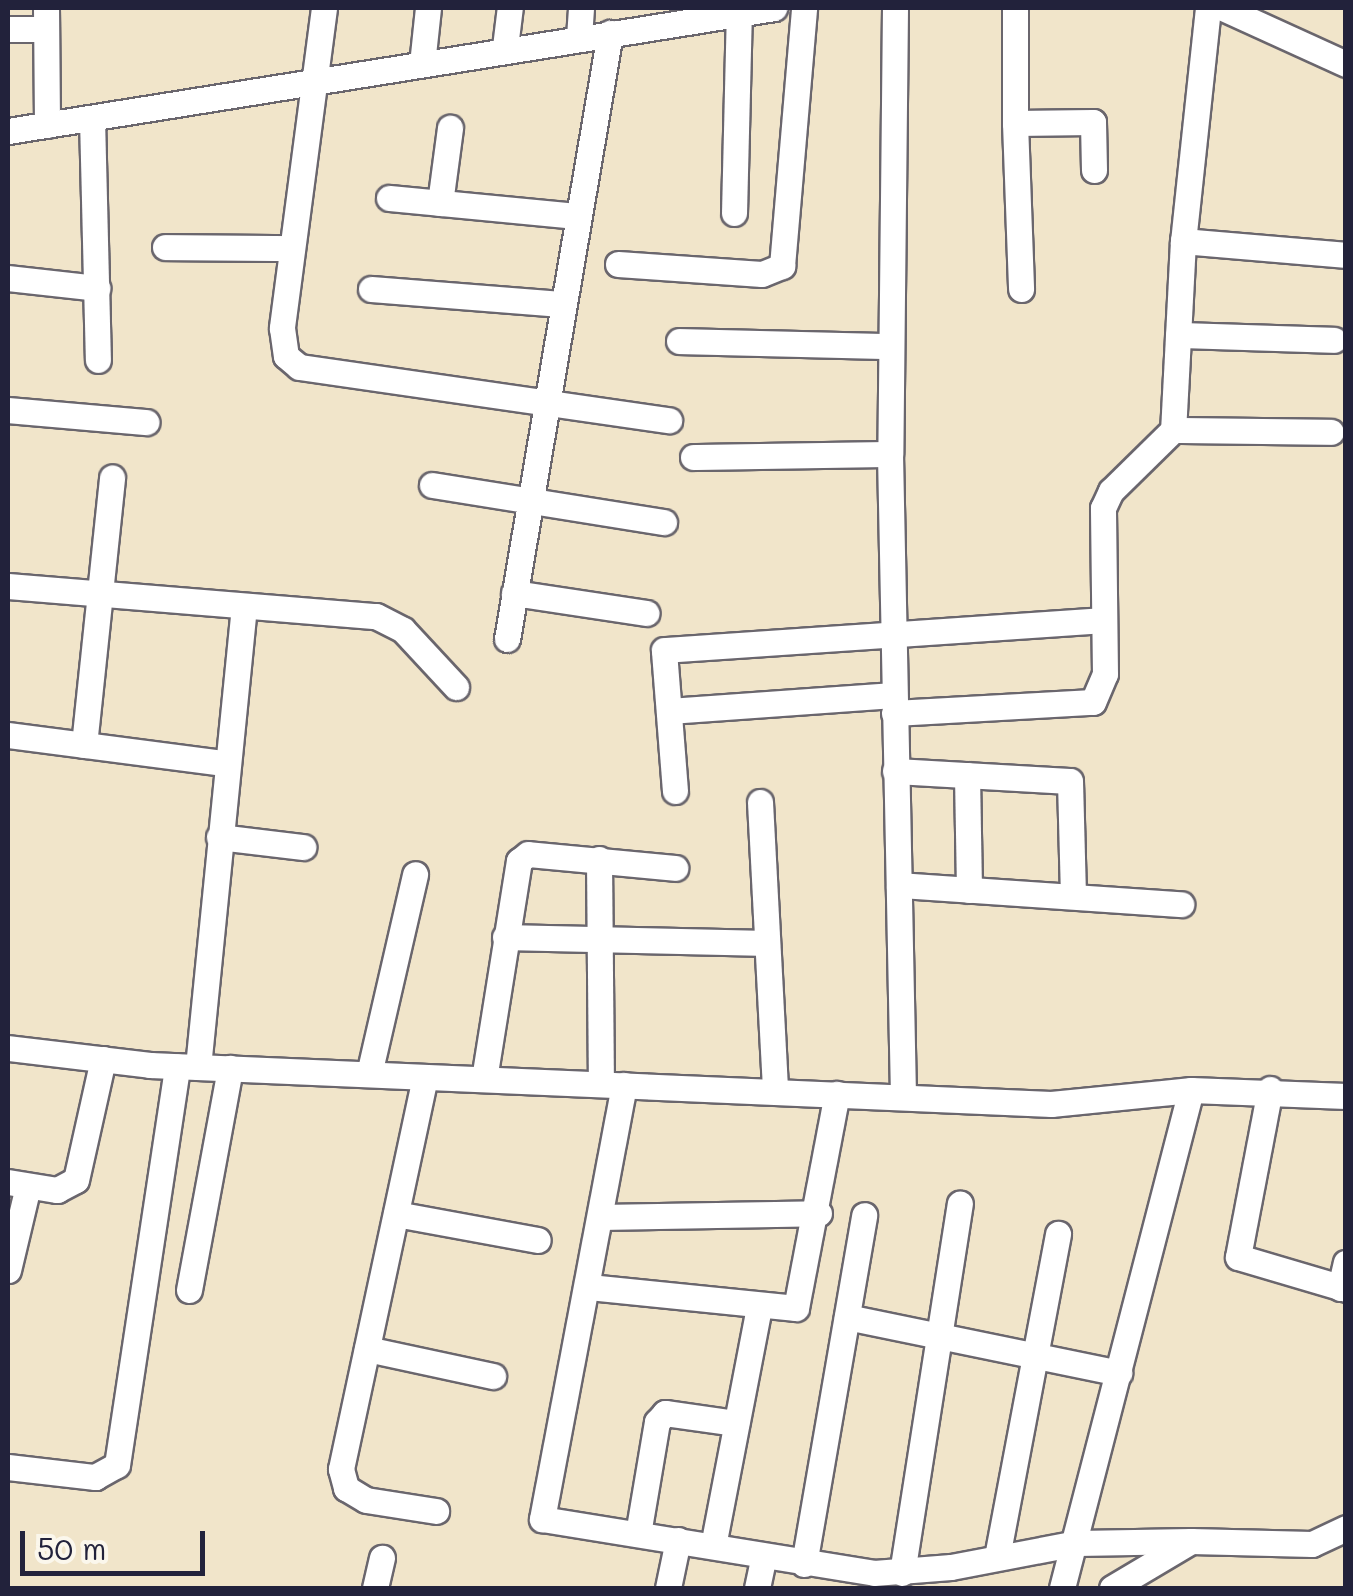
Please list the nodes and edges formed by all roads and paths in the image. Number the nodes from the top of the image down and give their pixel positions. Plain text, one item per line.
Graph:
1 (324, 8) edge
2 (428, 8) edge
3 (510, 8) edge
4 (581, 8) edge
5 (804, 8) edge
6 (894, 8) edge
7 (1015, 8) edge
8 (1208, 8) edge
9 (756, 9) edge
10 (1236, 10) edge
11 (46, 18) edge
12 (8, 28) edge
13 (610, 33) junction
14 (579, 37) junction
15 (505, 47) junction
16 (422, 64) junction
17 (1346, 64) edge
18 (313, 82) junction
19 (92, 118) junction
20 (1015, 123) junction
21 (46, 126) junction
22 (450, 128) dead end
23 (8, 131) edge
24 (1094, 170) dead end
25 (388, 198) dead end
26 (440, 203) junction
27 (734, 213) dead end
28 (577, 216) junction
29 (1183, 241) junction
30 (164, 247) dead end
31 (292, 248) junction
32 (1346, 255) edge
33 (618, 264) dead end
34 (8, 278) edge
35 (97, 288) junction
36 (371, 289) dead end
37 (1021, 289) dead end
38 (561, 304) junction
39 (1178, 335) junction
40 (1334, 340) dead end
41 (679, 341) dead end
42 (891, 346) junction
43 (98, 360) dead end
44 (543, 402) junction
45 (8, 410) edge
46 (669, 420) dead end
47 (146, 422) dead end
48 (1174, 430) junction
49 (1332, 432) dead end
50 (890, 454) junction
51 (693, 457) dead end
52 (112, 478) dead end
53 (432, 485) dead end
54 (528, 501) junction
55 (664, 522) dead end
56 (8, 586) edge
57 (514, 593) junction
58 (102, 594) junction
59 (244, 608) junction
60 (647, 613) dead end
61 (1103, 620) junction
62 (892, 632) junction
63 (507, 639) dead end
64 (456, 687) dead end
65 (894, 704) junction
66 (669, 710) junction
67 (8, 735) edge
68 (84, 745) junction
69 (225, 764) junction
70 (895, 770) junction
71 (967, 775) junction
72 (675, 790) dead end
73 (760, 802) dead end
74 (219, 837) junction
75 (303, 847) dead end
76 (599, 859) junction
77 (675, 868) dead end
78 (415, 874) dead end
79 (898, 884) junction
80 (970, 890) junction
81 (1073, 896) junction
82 (1181, 904) dead end
83 (505, 936) junction
84 (596, 940) junction
85 (767, 943) junction
86 (8, 1048) edge
87 (102, 1059) junction
88 (188, 1066) junction
89 (230, 1068) junction
90 (369, 1074) junction
91 (425, 1076) junction
92 (484, 1079) junction
93 (612, 1085) junction
94 (1270, 1089) junction
95 (1191, 1090) junction
96 (775, 1092) junction
97 (837, 1094) junction
98 (1346, 1096) edge
99 (903, 1097) junction
100 (18, 1184) edge
101 (960, 1204) dead end
102 (819, 1212) junction
103 (396, 1214) junction
104 (864, 1215) dead end
105 (600, 1217) junction
106 (1058, 1234) dead end
107 (538, 1240) dead end
108 (8, 1270) edge
109 (1344, 1280) edge
110 (589, 1287) junction
111 (189, 1290) dead end
112 (759, 1308) junction
113 (846, 1317) junction
114 (939, 1336) junction
115 (368, 1349) junction
116 (1035, 1356) junction
117 (1120, 1373) junction
118 (493, 1376) dead end
119 (736, 1423) junction
120 (8, 1468) edge
121 (436, 1511) dead end
122 (1346, 1528) edge
123 (638, 1534) junction
124 (678, 1540) junction
125 (1190, 1542) junction
126 (1077, 1543) junction
127 (713, 1546) junction
128 (764, 1556) junction
129 (996, 1557) junction
130 (382, 1558) dead end
131 (804, 1564) junction
132 (890, 1578) edge
133 (375, 1588) edge
134 (668, 1588) edge
135 (757, 1588) edge
136 (1062, 1588) edge
137 (1112, 1588) edge

1 - 18 street
2 - 16 street
3 - 15 street
4 - 14 street
5 - 33 street
6 - 42 street
7 - 20 street
8 - 29 street
9 - 13 street
9 - 27 street
10 - 17 street
11 - 12 street
11 - 21 street
13 - 14 street
13 - 28 street
14 - 15 street
15 - 16 street
16 - 18 street
18 - 19 street
18 - 31 street
19 - 21 street
19 - 35 street
20 - 24 street
20 - 37 street
21 - 23 street
22 - 26 street
25 - 26 street
26 - 28 street
28 - 38 street
29 - 32 street
29 - 39 street
30 - 31 street
31 - 44 street
34 - 35 street
35 - 43 street
36 - 38 street
38 - 44 street
39 - 40 street
39 - 48 street
41 - 42 street
42 - 50 street
44 - 46 street
44 - 54 street
45 - 47 street
48 - 49 street
48 - 61 street
50 - 51 street
50 - 62 street
52 - 58 street
53 - 54 street
54 - 55 street
54 - 57 street
56 - 58 street
57 - 60 street
57 - 63 street
58 - 59 street
58 - 68 street
59 - 64 street
59 - 69 street
61 - 62 street
61 - 65 street
62 - 65 street
62 - 66 street
65 - 66 street
65 - 70 street
66 - 72 street
67 - 68 street
68 - 69 street
69 - 74 street
70 - 71 street
70 - 79 street
71 - 80 street
71 - 81 street
73 - 85 street
74 - 75 street
74 - 88 street
76 - 77 street
76 - 83 street
76 - 84 street
78 - 90 street
79 - 80 street
79 - 99 street
80 - 81 street
81 - 82 street
83 - 84 street
83 - 92 street
84 - 85 street
84 - 93 street
85 - 96 street
86 - 87 street
87 - 88 street
87 - 100 street
88 - 89 street
88 - 120 street
89 - 90 street
89 - 111 street
90 - 91 street
91 - 92 street
91 - 103 street
92 - 93 street
93 - 96 street
93 - 105 street
94 - 95 street
94 - 98 street
94 - 109 street
95 - 99 street
95 - 117 street
96 - 97 street
97 - 99 street
97 - 102 street
100 - 108 street
101 - 114 street
102 - 105 street
102 - 112 street
103 - 107 street
103 - 115 street
104 - 113 street
105 - 110 street
106 - 116 street
110 - 112 street
110 - 123 street
112 - 119 street
113 - 114 street
113 - 131 street
114 - 116 street
114 - 132 street
115 - 118 street
115 - 121 street
116 - 117 street
116 - 129 street
117 - 126 street
119 - 123 street
119 - 127 street
122 - 125 street
123 - 124 street
124 - 127 street
124 - 134 street
125 - 126 street
125 - 137 street
126 - 129 street
126 - 136 street
127 - 128 street
128 - 131 street
128 - 135 street
129 - 132 street
130 - 133 street
131 - 132 street

